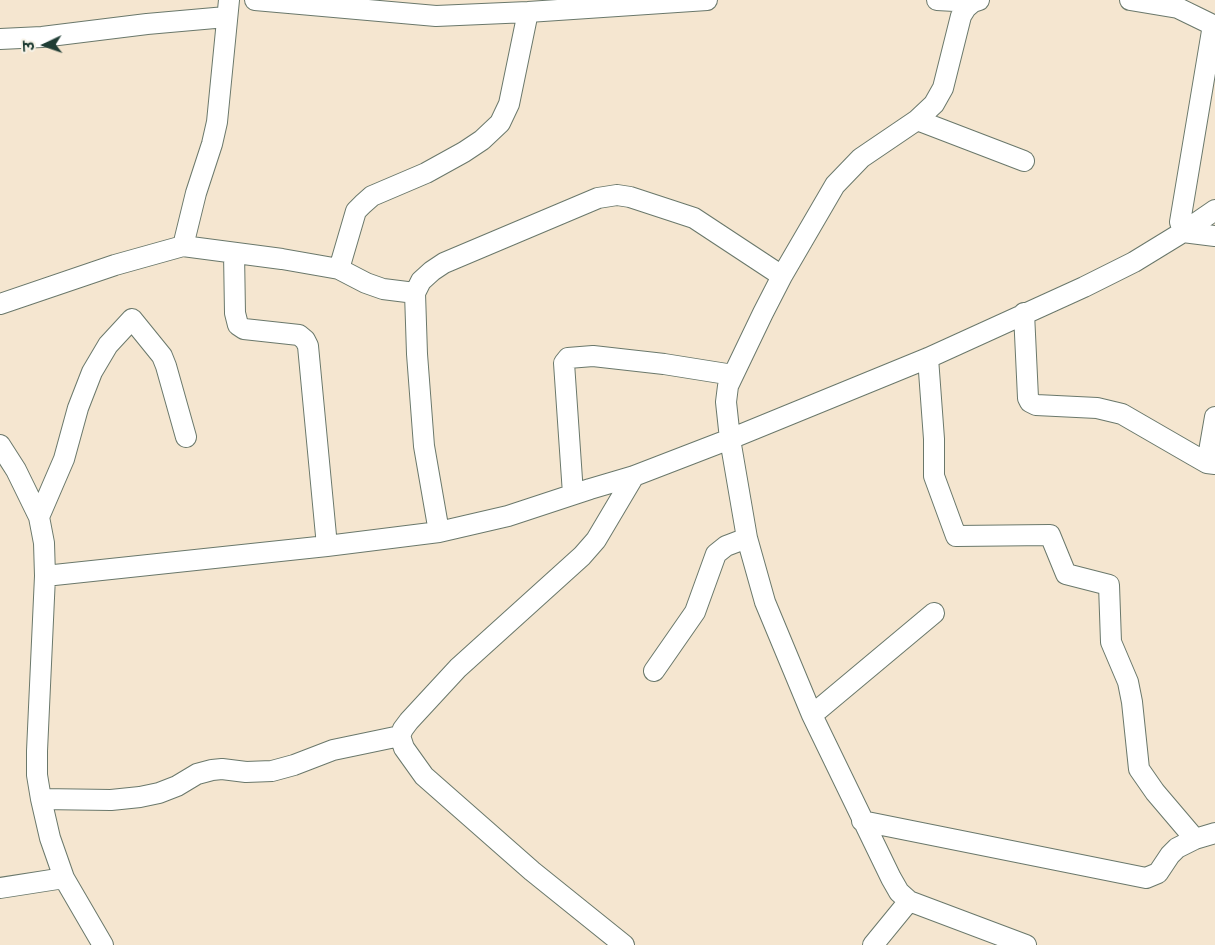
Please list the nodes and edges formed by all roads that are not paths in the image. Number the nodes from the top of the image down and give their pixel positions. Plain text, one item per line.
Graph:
1 (256, 0) edge
2 (707, 0) edge
3 (937, 0) edge
4 (1130, 0) edge
5 (976, 1) edge
6 (228, 8) edge
7 (435, 8) edge
8 (528, 12) junction
9 (1214, 25) edge
10 (0, 39) edge
11 (917, 120) junction
12 (1024, 160) dead end
13 (1215, 210) edge
14 (1183, 232) junction
15 (1215, 236) edge
16 (183, 246) junction
17 (234, 252) junction
18 (339, 270) junction
19 (782, 276) junction
20 (415, 293) junction
21 (0, 304) edge
22 (1024, 314) junction
23 (928, 358) junction
24 (733, 374) junction
25 (1215, 417) edge
26 (186, 437) dead end
27 (730, 439) junction
28 (0, 445) edge
29 (1211, 463) edge
30 (634, 476) junction
31 (573, 494) junction
32 (39, 517) junction
33 (439, 532) junction
34 (747, 538) junction
35 (328, 546) junction
36 (46, 576) junction
37 (934, 613) dead end
38 (654, 671) dead end
39 (812, 715) junction
40 (400, 736) junction
41 (42, 799) junction
42 (862, 821) junction
43 (1215, 833) edge
44 (1195, 839) junction
45 (64, 878) junction
46 (0, 888) edge
47 (909, 901) junction
48 (104, 945) edge
49 (624, 945) edge
50 (873, 945) edge
51 (1026, 945) edge

1 - 7 street
2 - 8 street
3 - 5 street
4 - 9 street
5 - 11 street
6 - 10 street
6 - 16 street
7 - 8 street
8 - 18 street
9 - 14 street
11 - 12 street
11 - 19 street
13 - 14 street
14 - 15 street
14 - 22 street
16 - 17 street
16 - 21 street
17 - 18 street
17 - 35 street
18 - 20 street
19 - 20 street
19 - 24 street
20 - 33 street
22 - 23 street
22 - 29 street
23 - 27 street
23 - 44 street
24 - 27 street
24 - 31 street
25 - 29 street
26 - 32 street
27 - 30 street
27 - 34 street
28 - 32 street
30 - 31 street
30 - 40 street
31 - 33 street
32 - 36 street
33 - 35 street
34 - 38 street
34 - 39 street
35 - 36 street
36 - 41 street
37 - 39 street
39 - 42 street
40 - 41 street
40 - 49 street
41 - 45 street
42 - 44 street
42 - 47 street
43 - 44 street
45 - 46 street
45 - 48 street
47 - 50 street
47 - 51 street

